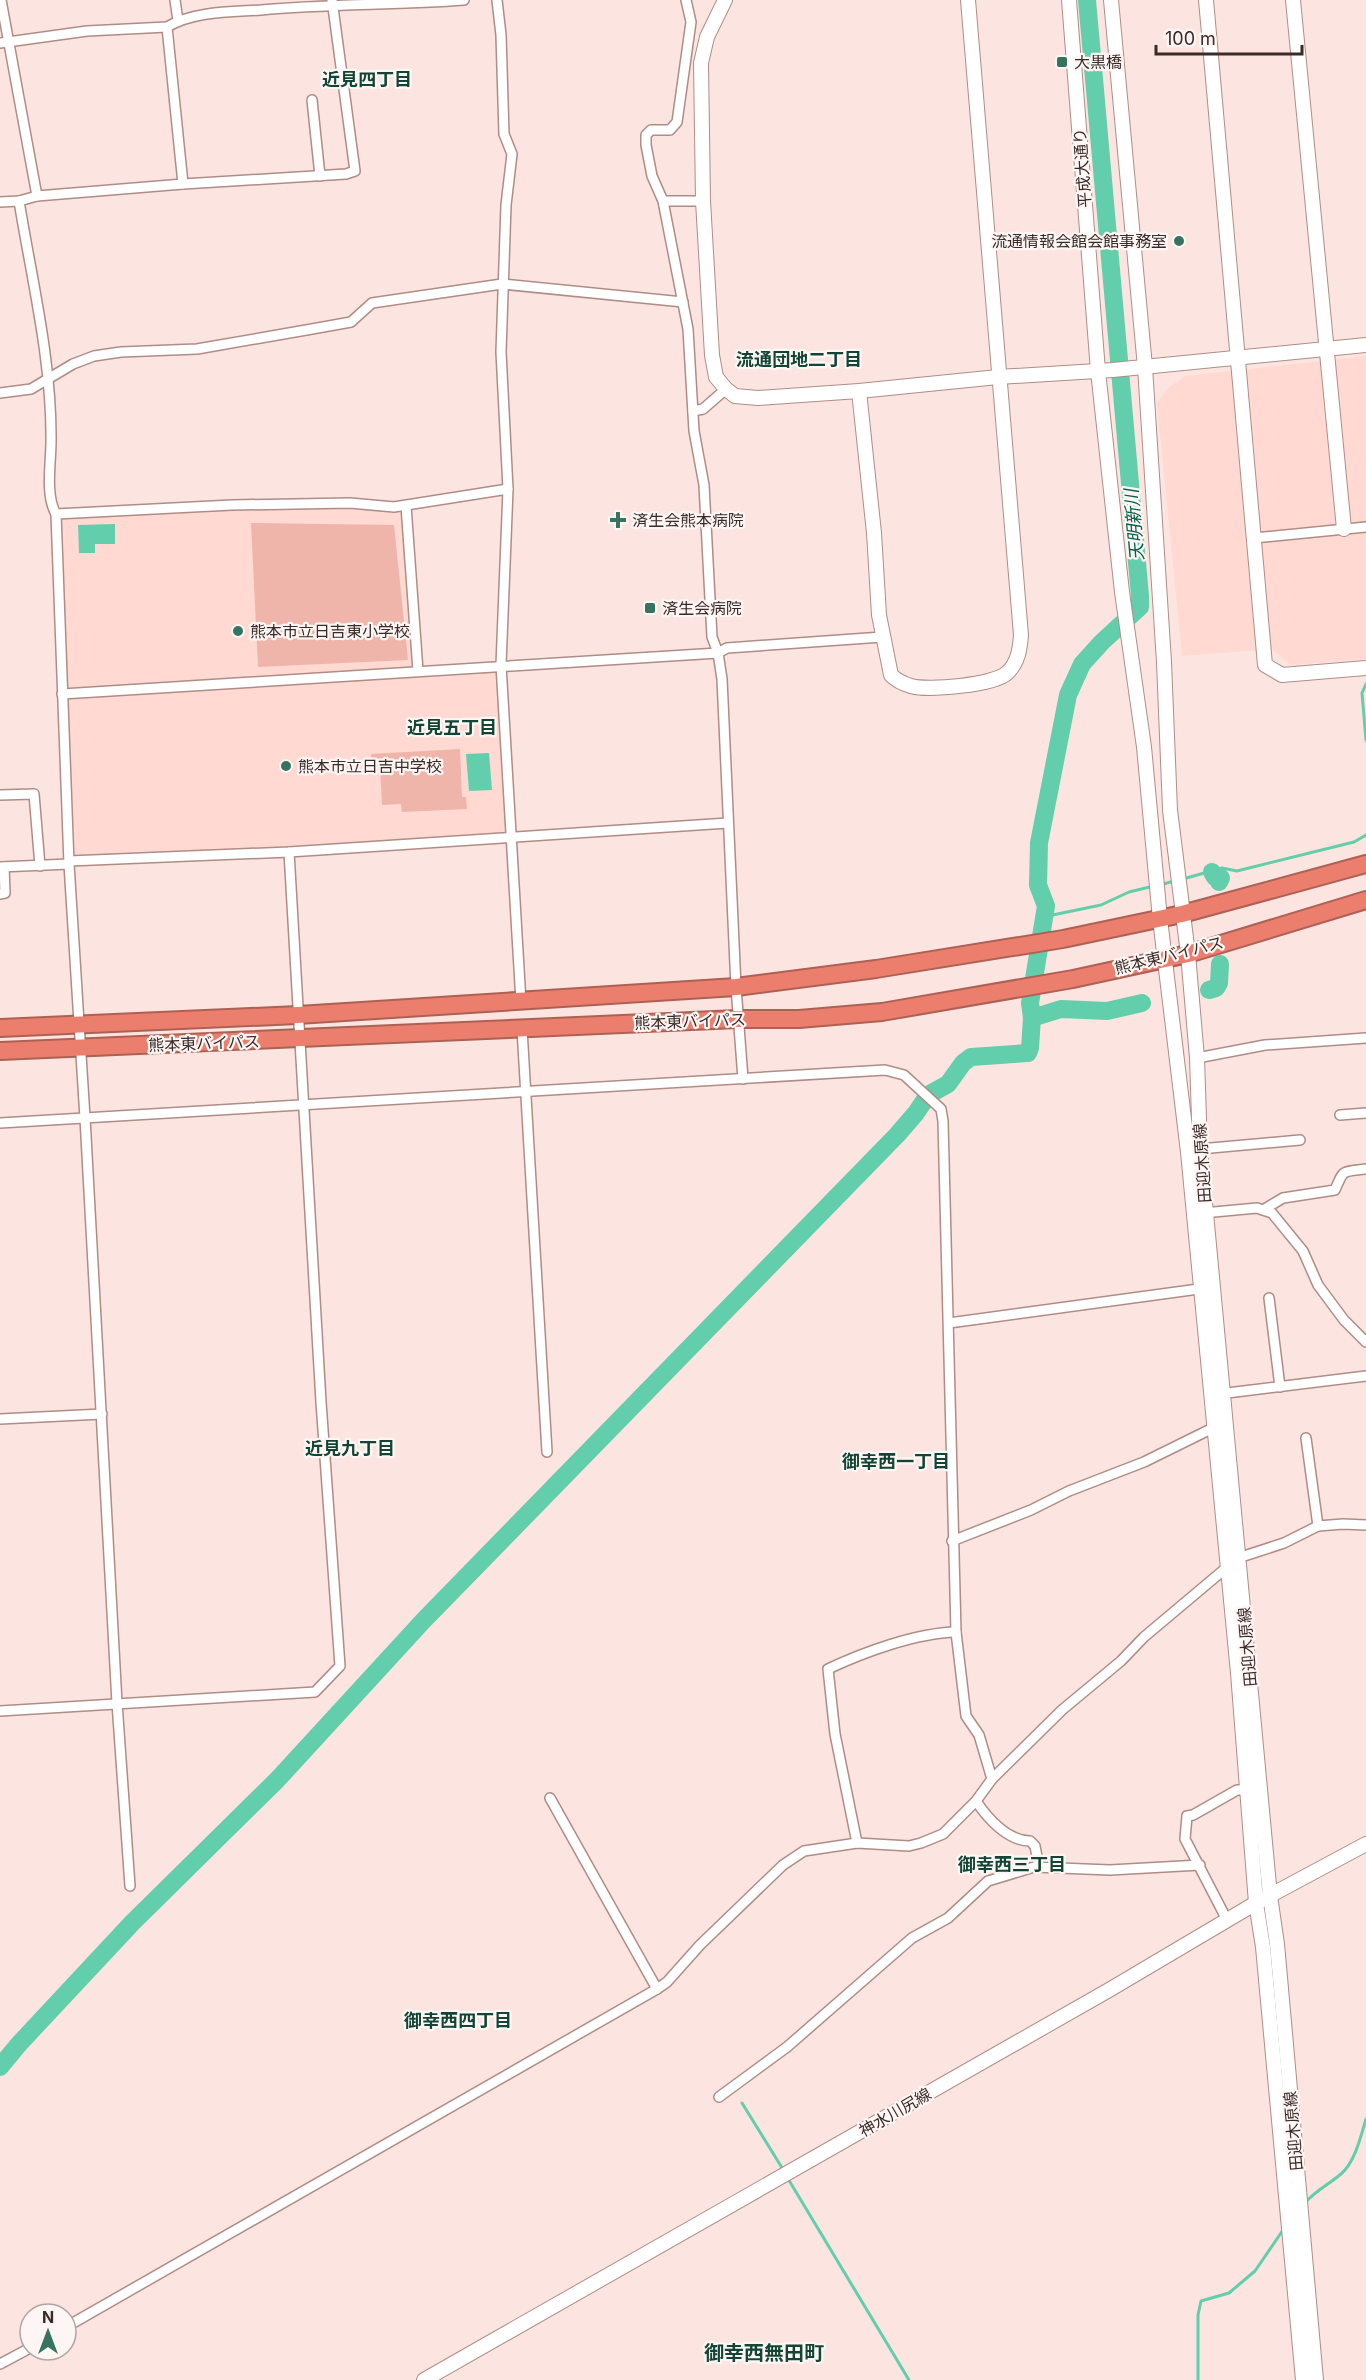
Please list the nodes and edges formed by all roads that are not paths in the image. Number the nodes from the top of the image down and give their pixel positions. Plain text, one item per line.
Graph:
1 (1, 0) edge
2 (175, 0) edge
3 (464, 0) edge
4 (497, 0) edge
5 (686, 0) edge
6 (724, 0) edge
7 (968, 0) edge
8 (1069, 0) edge
9 (1111, 0) edge
10 (1206, 0) edge
11 (1293, 0) edge
12 (332, 2) edge
13 (257, 5) edge
14 (178, 21) junction
15 (167, 27) junction
16 (4, 42) edge
17 (312, 100) dead end
18 (320, 176) junction
19 (183, 184) junction
20 (38, 196) junction
21 (19, 201) junction
22 (663, 201) junction
23 (704, 201) junction
24 (0, 202) edge
25 (502, 284) junction
26 (683, 302) junction
27 (1366, 345) edge
28 (1327, 348) junction
29 (1237, 357) junction
30 (1141, 367) junction
31 (1098, 371) junction
32 (998, 377) junction
33 (50, 378) junction
34 (726, 389) junction
35 (860, 391) junction
36 (0, 393) edge
37 (693, 411) junction
38 (508, 489) junction
39 (406, 506) junction
40 (56, 514) junction
41 (1366, 528) edge
42 (1344, 529) junction
43 (1254, 538) junction
44 (882, 637) junction
45 (1131, 649) joint
46 (718, 653) junction
47 (501, 665) junction
48 (1366, 668) edge
49 (418, 671) junction
50 (62, 694) junction
51 (0, 795) edge
52 (728, 823) junction
53 (512, 838) junction
54 (289, 852) junction
55 (69, 863) junction
56 (1366, 864) edge
57 (40, 866) junction
58 (2, 867) edge
59 (0, 894) edge
60 (1366, 900) edge
61 (1182, 914) junction
62 (1160, 920) junction
63 (1188, 954) junction
64 (1166, 958) junction
65 (736, 987) junction
66 (521, 1002) junction
67 (298, 1015) junction
68 (738, 1019) junction
69 (79, 1023) junction
70 (0, 1028) edge
71 (522, 1029) junction
72 (1366, 1038) edge
73 (299, 1039) junction
74 (81, 1047) junction
75 (0, 1051) edge
76 (1197, 1058) junction
77 (743, 1079) junction
78 (526, 1091) junction
79 (303, 1105) junction
80 (1366, 1113) edge
81 (1340, 1115) dead end
82 (85, 1118) junction
83 (0, 1123) edge
84 (1300, 1140) dead end
85 (1200, 1149) junction
86 (1366, 1168) edge
87 (1263, 1210) junction
88 (1200, 1213) junction
89 (1207, 1288) junction
90 (1269, 1298) dead end
91 (949, 1323) junction
92 (1366, 1342) edge
93 (1366, 1376) edge
94 (1280, 1387) junction
95 (1217, 1394) junction
96 (102, 1414) junction
97 (0, 1419) edge
98 (1220, 1424) junction
99 (1306, 1438) dead end
100 (547, 1452) dead end
101 (1366, 1525) edge
102 (1318, 1526) junction
103 (952, 1541) junction
104 (1233, 1562) junction
105 (956, 1632) junction
106 (117, 1703) junction
107 (0, 1711) edge
108 (992, 1779) junction
109 (1247, 1790) junction
110 (550, 1798) dead end
111 (976, 1801) junction
112 (857, 1843) junction
113 (1366, 1844) edge
114 (1200, 1864) junction
115 (1040, 1867) junction
116 (130, 1886) dead end
117 (1270, 1896) junction
118 (1256, 1903) junction
119 (1227, 1920) junction
120 (657, 1989) junction
121 (719, 2097) dead end
122 (1293, 2200) junction
123 (1300, 2277) junction
124 (78, 2320) edge
125 (18, 2354) edge
126 (0, 2364) edge
127 (424, 2380) edge
128 (1303, 2380) edge
129 (1316, 2380) edge

1 - 16 street
2 - 14 street
3 - 12 street
4 - 25 street
5 - 22 street
6 - 23 street
7 - 32 street
8 - 31 street, 平成大通り
9 - 30 street
10 - 29 street
11 - 28 street
12 - 13 street
12 - 18 street
13 - 14 street
14 - 15 street
15 - 16 street
15 - 19 street
16 - 20 street
17 - 18 street
18 - 19 street
19 - 20 street
20 - 21 street
21 - 24 street
21 - 33 street
22 - 23 street
22 - 26 street
23 - 34 street
25 - 26 street
25 - 33 street
25 - 38 street
26 - 37 street
27 - 28 street
28 - 29 street
28 - 42 street
29 - 30 street
29 - 43 street
30 - 31 street
30 - 61 street, 田迎木原線
31 - 32 street
31 - 45 street, 平成大通り
32 - 35 street
32 - 44 street
33 - 36 street
33 - 40 street
34 - 35 street
34 - 37 street
35 - 44 street
37 - 46 street
38 - 39 street
38 - 47 street
39 - 40 street
39 - 49 street
40 - 50 street
41 - 42 street
42 - 43 street
43 - 48 street
44 - 46 street
45 - 62 street, 田迎木原線
46 - 47 street
46 - 52 street
47 - 49 street
47 - 53 street
49 - 50 street
50 - 55 street
51 - 57 street
52 - 53 street
52 - 65 street
53 - 54 street
53 - 66 street
54 - 55 street
54 - 67 street
55 - 57 street
55 - 69 street
56 - 61 highway, 熊本東バイパス
57 - 58 street
58 - 59 street
60 - 63 highway, 熊本東バイパス
61 - 62 highway, 熊本東バイパス
61 - 63 street, 田迎木原線
62 - 64 street, 田迎木原線
62 - 65 highway, 熊本東バイパス
63 - 64 highway, 熊本東バイパス
63 - 76 street, 田迎木原線
64 - 68 highway, 熊本東バイパス
64 - 88 street, 田迎木原線
65 - 66 highway, 熊本東バイパス
65 - 68 street
66 - 67 highway, 熊本東バイパス
67 - 69 highway, 熊本東バイパス
67 - 73 street
68 - 71 highway, 熊本東バイパス
68 - 77 street
69 - 70 highway, 熊本東バイパス
69 - 74 street
71 - 73 highway, 熊本東バイパス
71 - 78 street
72 - 76 street
73 - 74 highway, 熊本東バイパス
73 - 79 street
74 - 75 highway, 熊本東バイパス
74 - 82 street
76 - 85 street, 田迎木原線
77 - 78 street
77 - 91 street
78 - 79 street
78 - 100 street
79 - 82 street
79 - 106 street
80 - 81 street
82 - 83 street
82 - 96 street
84 - 85 street
85 - 88 street, 田迎木原線
86 - 87 street
87 - 88 street
87 - 92 street
88 - 89 street, 田迎木原線
89 - 91 street
89 - 95 street, 田迎木原線
90 - 94 street
91 - 103 street
93 - 94 street
94 - 95 street
95 - 98 street, 田迎木原線
96 - 97 street
96 - 106 street
98 - 103 street
98 - 104 street, 田迎木原線
99 - 102 street
101 - 102 street
102 - 104 street
103 - 105 street
104 - 108 street
104 - 109 street, 田迎木原線
104 - 117 street, 田迎木原線
105 - 108 street
105 - 112 street
106 - 107 street
106 - 116 street
108 - 111 street
109 - 114 street
109 - 118 street, 田迎木原線
110 - 120 street
111 - 112 street
111 - 115 street
112 - 120 street
113 - 117 street, 神水川尻線
114 - 115 street
114 - 119 street
115 - 121 street
117 - 118 street, 神水川尻線
117 - 122 street, 田迎木原線
118 - 119 street, 神水川尻線
118 - 122 street, 田迎木原線
119 - 127 street, 神水川尻線
120 - 124 street
122 - 123 street, 田迎木原線
123 - 128 street, 田迎木原線
123 - 129 street, 田迎木原線
125 - 126 street

